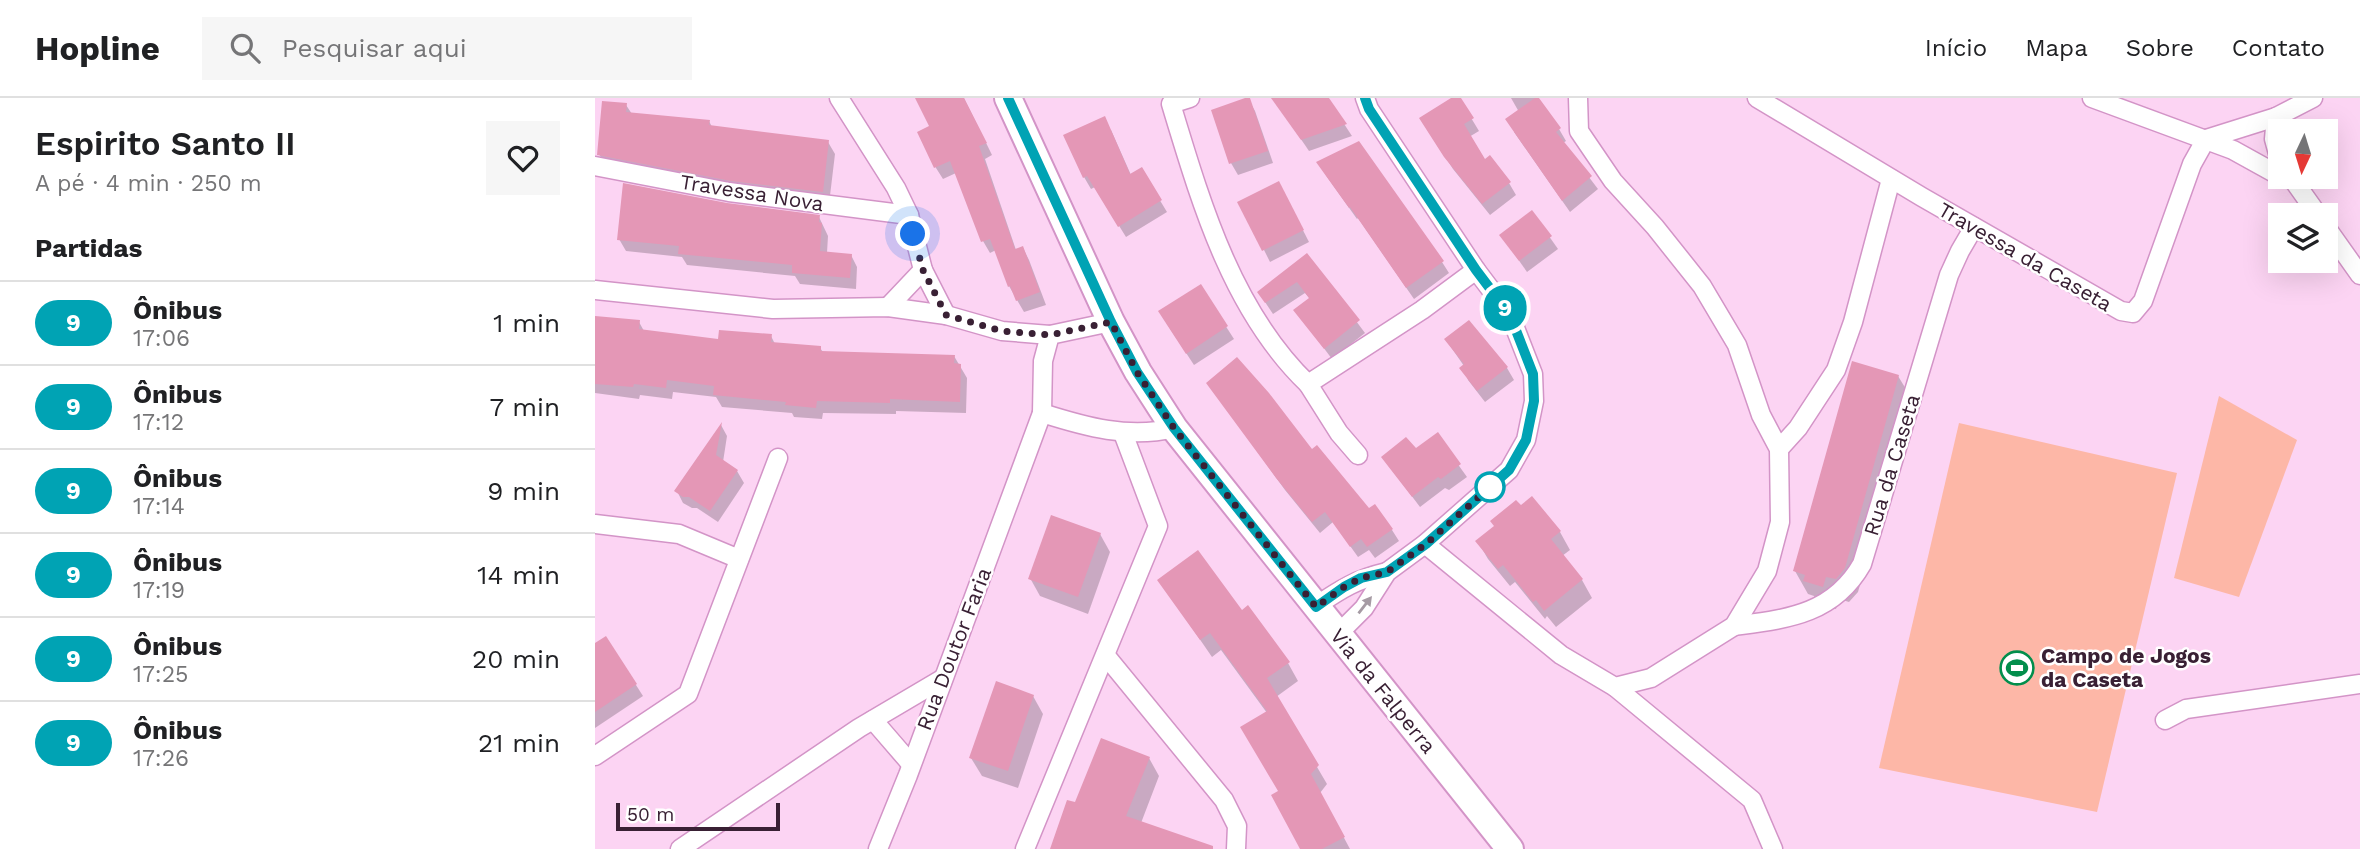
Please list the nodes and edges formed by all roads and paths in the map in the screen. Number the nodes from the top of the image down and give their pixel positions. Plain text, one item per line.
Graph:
1 (839, 98) edge
2 (1008, 98) edge
3 (1190, 98) edge
4 (1365, 98) edge
5 (1578, 98) edge
6 (1757, 98) edge
7 (2092, 98) edge
8 (2313, 98) edge
9 (2276, 117) joint
10 (2206, 139) junction
11 (595, 166) edge
12 (2268, 169) edge
13 (1891, 179) junction
14 (909, 215) junction
15 (1974, 227) junction
16 (2338, 244) edge
17 (923, 270) junction
18 (1476, 270) junction
19 (2360, 275) edge
20 (595, 290) edge
21 (888, 307) junction
22 (946, 315) junction
23 (1111, 322) junction
24 (1050, 335) junction
25 (1308, 384) junction
26 (1042, 412) junction
27 (1174, 428) junction
28 (1123, 433) junction
29 (1779, 449) junction
30 (1358, 455) dead end
31 (778, 458) dead end
32 (595, 524) edge
33 (1426, 544) junction
34 (739, 559) junction
35 (1387, 572) junction
36 (1316, 607) junction
37 (1734, 626) junction
38 (1338, 635) junction
39 (1106, 656) junction
40 (942, 679) junction
41 (2360, 684) edge
42 (1615, 687) junction
43 (873, 720) junction
44 (2165, 720) dead end
45 (595, 756) edge
46 (911, 764) junction
47 (680, 849) edge
48 (878, 849) edge
49 (1025, 849) edge
50 (1236, 849) edge
51 (1510, 849) edge
52 (1773, 849) edge

1 - 14 street
2 - 23 main road, Via da Falperra
3 - 25 street
4 - 18 street
5 - 29 street
6 - 13 street, Travessa da Caseta
7 - 10 street
8 - 9 street
9 - 10 street
10 - 12 street
10 - 15 street, Travessa da Caseta
11 - 14 street, Travessa Nova
13 - 15 street, Travessa da Caseta
13 - 29 street
14 - 17 street
15 - 37 street, Rua da Caseta
16 - 19 street
17 - 21 street
17 - 22 street
18 - 25 street
18 - 33 street
20 - 21 street
21 - 22 street
22 - 24 street
23 - 24 street
23 - 27 main road, Via da Falperra
24 - 26 street, Rua Doutor Faria
25 - 30 street
26 - 28 street
26 - 40 street, Rua Doutor Faria
27 - 28 street
27 - 36 main road, Via da Falperra
28 - 39 street
29 - 37 street
31 - 34 street
32 - 34 street
33 - 35 street
33 - 42 street
34 - 45 street
35 - 36 street
38 -> 35 street
36 - 38 main road, Via da Falperra
37 - 42 street
38 - 51 main road, Via da Falperra
39 - 49 street
39 - 50 street
40 - 43 street
40 - 46 street, Rua Doutor Faria
41 - 44 street
42 - 52 street
43 - 46 street
43 - 47 street
46 - 48 street, Rua Doutor Faria

